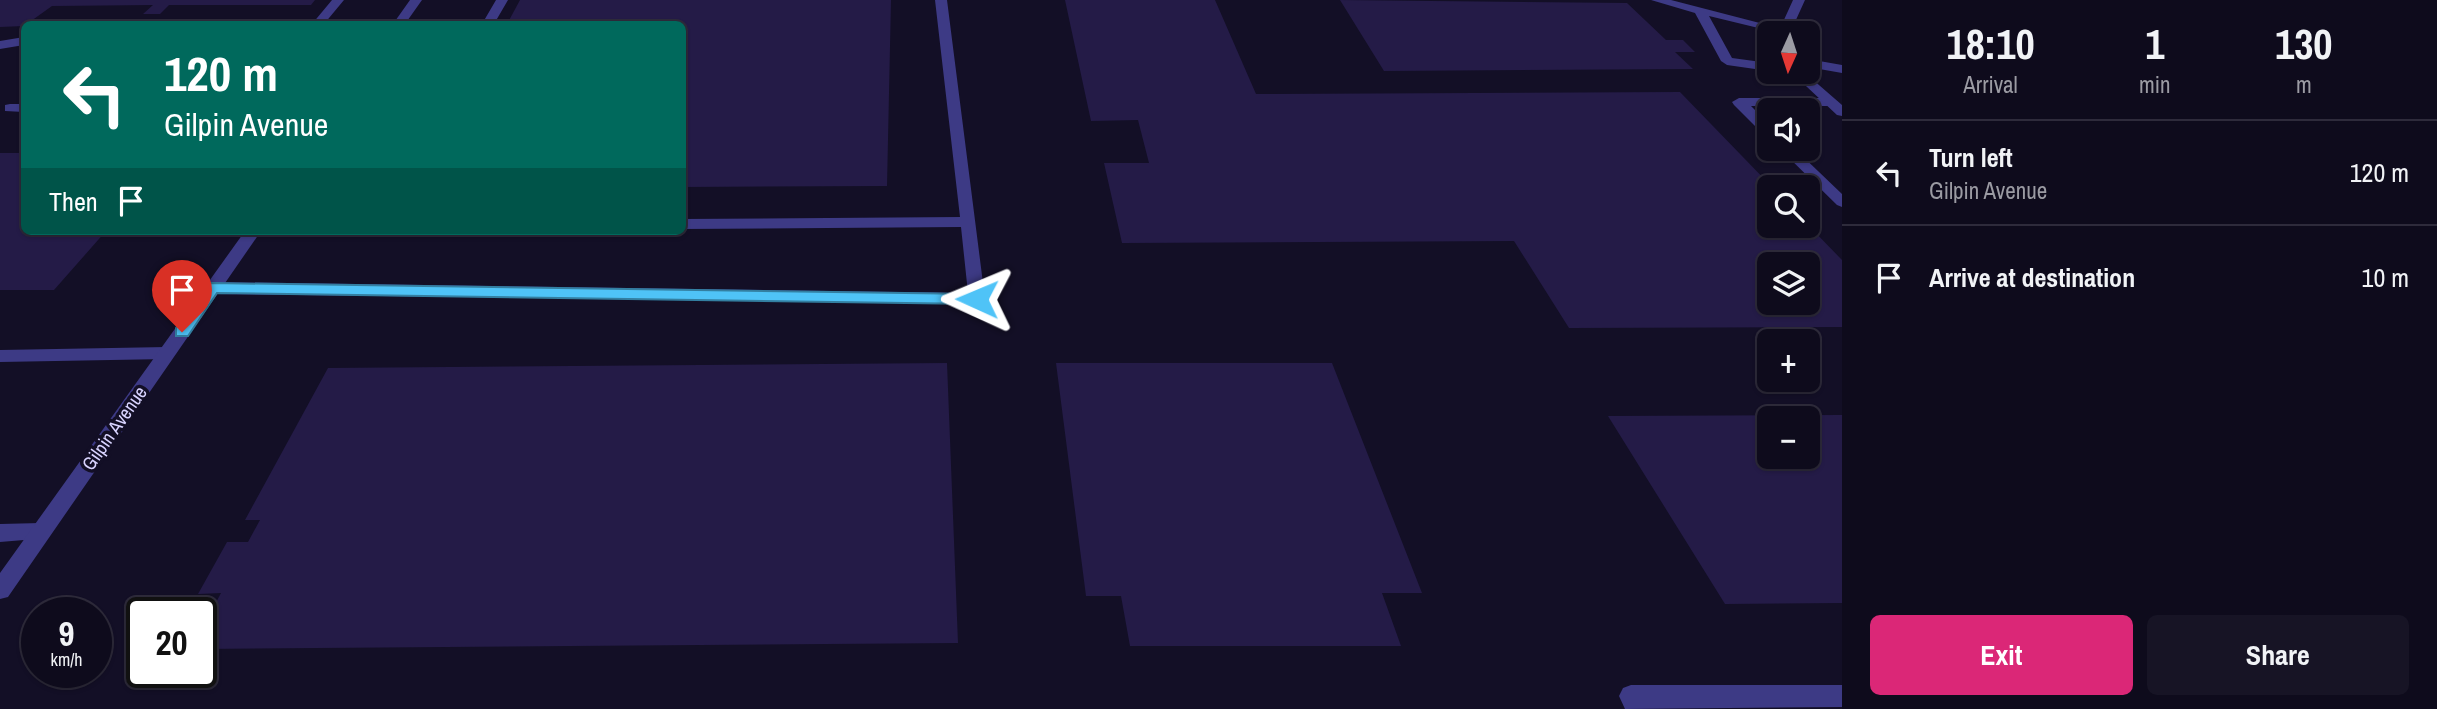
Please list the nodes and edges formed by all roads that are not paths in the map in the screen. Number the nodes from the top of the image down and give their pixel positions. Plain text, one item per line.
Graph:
1 (338, 0) edge
2 (416, 0) edge
3 (502, 0) edge
4 (941, 0) edge
5 (1657, 0) edge
6 (1799, 0) edge
7 (1700, 10) junction
8 (320, 21) edge
9 (401, 21) edge
10 (490, 21) edge
11 (1790, 21) edge
12 (1757, 25) edge
13 (21, 41) edge
14 (0, 44) edge
15 (1757, 65) edge
16 (1820, 65) edge
17 (1842, 69) edge
18 (1811, 84) edge
19 (1757, 102) edge
20 (1820, 102) edge
21 (1831, 102) junction
22 (1842, 111) edge
23 (1757, 120) edge
24 (1799, 161) edge
25 (1842, 202) edge
26 (968, 222) junction
27 (686, 224) edge
28 (250, 235) edge
29 (212, 288) junction
30 (167, 353) junction
31 (0, 356) edge
32 (0, 533) edge
33 (41, 533) junction
34 (0, 590) edge
35 (1842, 696) edge
36 (1637, 709) edge

1 - 8 street
2 - 9 street
3 - 10 street
4 - 26 street
5 - 7 street
6 - 11 street
7 - 12 street
7 - 15 street
13 - 14 street
16 - 17 street
18 - 21 street
19 - 23 street
20 - 21 street
21 - 22 street
24 - 25 street
26 - 27 street
26 - 29 street
28 - 29 street, Gilpin Avenue
29 - 30 street, Gilpin Avenue
30 - 31 street
30 - 33 street, Gilpin Avenue
32 - 33 street
33 - 34 street, Gilpin Avenue
35 - 36 street

